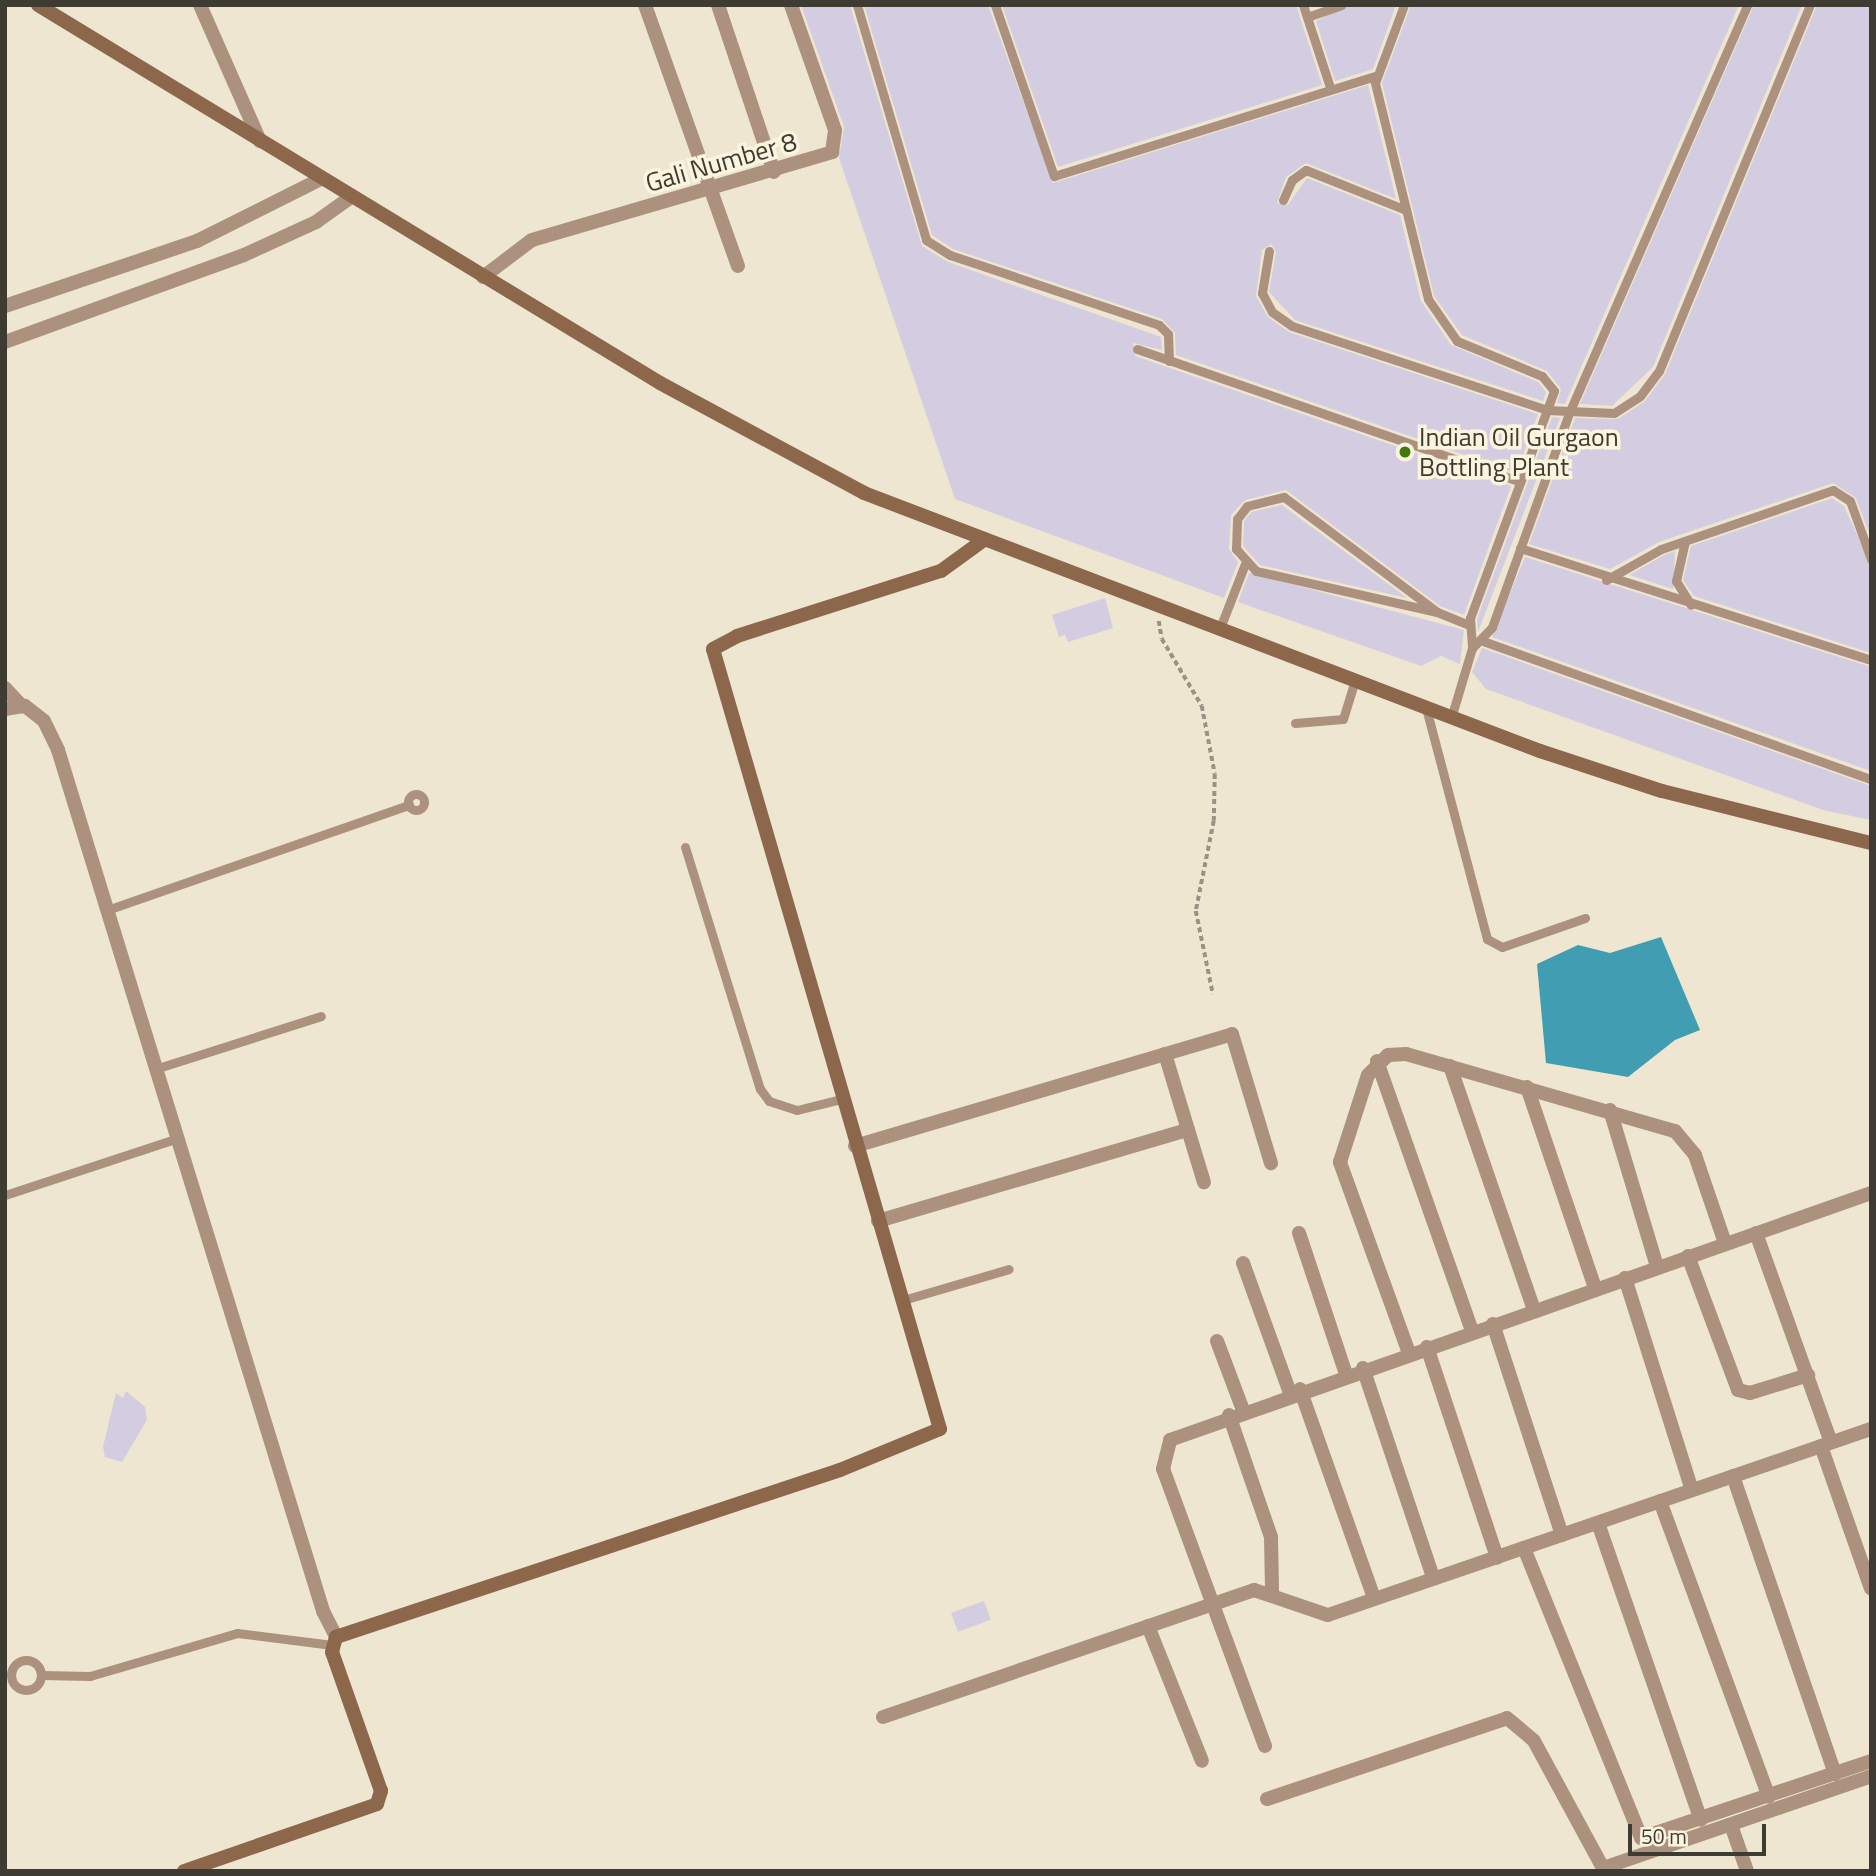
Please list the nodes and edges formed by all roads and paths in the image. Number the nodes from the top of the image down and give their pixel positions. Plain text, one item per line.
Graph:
1 (38, 5) edge
2 (200, 5) edge
3 (645, 5) edge
4 (718, 5) edge
5 (791, 5) edge
6 (857, 5) edge
7 (995, 5) edge
8 (1303, 5) edge
9 (1341, 5) edge
10 (1404, 5) edge
11 (1747, 5) edge
12 (1810, 5) edge
13 (1307, 17) junction
14 (1375, 76) junction
15 (1331, 89) junction
16 (261, 143) junction
17 (774, 172) junction
18 (321, 178) junction
19 (711, 190) junction
20 (351, 197) junction
21 (1283, 200) dead end
22 (1406, 210) junction
23 (1269, 251) dead end
24 (738, 266) dead end
25 (483, 277) junction
26 (5, 306) edge
27 (5, 342) edge
28 (1137, 349) dead end
29 (1169, 360) junction
30 (1547, 410) junction
31 (1570, 413) junction
32 (1520, 482) junction
33 (985, 539) junction
34 (1685, 541) junction
35 (1520, 548) junction
36 (1871, 559) edge
37 (1245, 564) junction
38 (1606, 580) junction
39 (1158, 605) junction
40 (1692, 606) junction
41 (1437, 612) junction
42 (1470, 625) junction
43 (1220, 628) junction
44 (1480, 640) junction
45 (1472, 648) junction
46 (1871, 660) edge
47 (1355, 680) junction
48 (5, 688) edge
49 (22, 706) junction
50 (1426, 708) junction
51 (5, 709) edge
52 (1451, 718) junction
53 (1295, 723) dead end
54 (1871, 779) edge
55 (409, 805) dead end
56 (1871, 844) edge
57 (685, 847) dead end
58 (107, 910) junction
59 (1585, 918) dead end
60 (1213, 994) dead end
61 (321, 1016) dead end
62 (1165, 1055) junction
63 (1377, 1061) junction
64 (1450, 1066) junction
65 (155, 1069) junction
66 (1527, 1087) junction
67 (841, 1099) junction
68 (1610, 1110) junction
69 (1188, 1130) junction
70 (175, 1139) junction
71 (855, 1146) junction
72 (1271, 1163) dead end
73 (1203, 1182) dead end
74 (1871, 1194) edge
75 (5, 1195) edge
76 (878, 1221) junction
77 (1299, 1233) dead end
78 (1756, 1233) junction
79 (1725, 1243) junction
80 (1688, 1256) junction
81 (1243, 1263) dead end
82 (1657, 1267) junction
83 (1009, 1269) dead end
84 (1625, 1278) junction
85 (1595, 1288) junction
86 (903, 1300) junction
87 (1534, 1310) junction
88 (1493, 1324) junction
89 (1472, 1331) junction
90 (1217, 1341) dead end
91 (1427, 1347) junction
92 (1409, 1353) junction
93 (1363, 1368) junction
94 (1346, 1374) junction
95 (1808, 1375) junction
96 (1295, 1391) junction
97 (1236, 1412) junction
98 (1871, 1429) edge
99 (1826, 1444) junction
100 (1733, 1476) junction
101 (1692, 1490) junction
102 (1660, 1501) junction
103 (1598, 1523) junction
104 (1562, 1535) junction
105 (1524, 1548) junction
106 (1497, 1558) junction
107 (1433, 1577) junction
108 (1871, 1590) edge
109 (1272, 1591) junction
110 (1374, 1598) junction
111 (1213, 1604) junction
112 (1148, 1626) junction
113 (334, 1641) junction
114 (41, 1675) dead end
115 (883, 1717) dead end
116 (1265, 1746) dead end
117 (1202, 1761) dead end
118 (1871, 1761) edge
119 (1835, 1774) junction
120 (1871, 1776) edge
121 (1769, 1797) junction
122 (1267, 1799) dead end
123 (1701, 1820) junction
124 (1731, 1825) junction
125 (184, 1871) edge
126 (1747, 1871) edge

1 - 16 street
2 - 16 street
3 - 19 street
4 - 17 street
5 - 17 street, Gali Number 8
6 - 29 lane
7 - 15 lane
8 - 13 lane
9 - 13 lane
10 - 14 lane
11 - 31 lane
12 - 31 lane
13 - 15 lane
14 - 15 lane
14 - 22 lane
16 - 18 street
17 - 19 street, Gali Number 8
18 - 20 street
18 - 26 street
19 - 24 street
19 - 25 street, Gali Number 8
20 - 25 street
20 - 27 street
21 - 22 lane
22 - 30 lane
23 - 30 lane
25 - 33 street
28 - 29 lane
29 - 32 lane
30 - 31 lane
30 - 32 lane
31 - 35 lane
32 - 42 lane
33 - 39 street
33 - 67 street
34 - 36 lane
34 - 38 lane
34 - 40 lane
35 - 38 lane
35 - 44 lane
37 - 41 lane
37 - 41 lane
37 - 43 lane
38 - 40 lane
39 - 43 street
39 - 60 path
40 - 46 lane
41 - 42 lane
42 - 45 lane
43 - 47 street
44 - 45 lane
44 - 54 lane
45 - 52 lane
47 - 50 street
47 - 53 lane
48 - 49 street
49 - 51 street
49 - 58 street
50 - 52 street
50 - 59 lane
52 - 56 street
55 - 58 lane
57 - 67 lane
58 - 65 street
61 - 65 lane
62 - 69 street
62 - 71 street
62 - 72 street
63 - 64 street
63 - 89 street
63 - 92 street
64 - 66 street
64 - 87 street
65 - 70 street
66 - 68 street
66 - 85 street
67 - 71 street
68 - 79 street
68 - 82 street
69 - 73 street
69 - 76 street
70 - 75 lane
70 - 113 street
71 - 76 street
74 - 78 street
76 - 86 street
77 - 94 street
78 - 79 street
78 - 95 street
79 - 80 street
80 - 82 street
80 - 95 street
81 - 96 street
82 - 84 street
83 - 86 lane
84 - 85 street
84 - 101 street
85 - 87 street
86 - 113 street
87 - 88 street
88 - 89 street
88 - 104 street
89 - 91 street
90 - 97 street
91 - 92 street
91 - 106 street
92 - 93 street
93 - 94 street
93 - 107 street
94 - 96 street
95 - 99 street
96 - 97 street
96 - 110 street
97 - 109 street
97 - 111 street
98 - 99 street
99 - 100 street
99 - 108 street
100 - 101 street
100 - 119 street
101 - 102 street
102 - 103 street
102 - 121 street
103 - 104 street
103 - 123 street
104 - 105 street
105 - 106 street
105 - 123 street
106 - 107 street
107 - 110 street
109 - 110 street
109 - 111 street
111 - 112 street
111 - 116 street
112 - 115 street
112 - 117 street
113 - 114 lane
113 - 125 street
118 - 119 street
119 - 121 street
120 - 124 street
121 - 123 street
122 - 124 street
124 - 126 street

